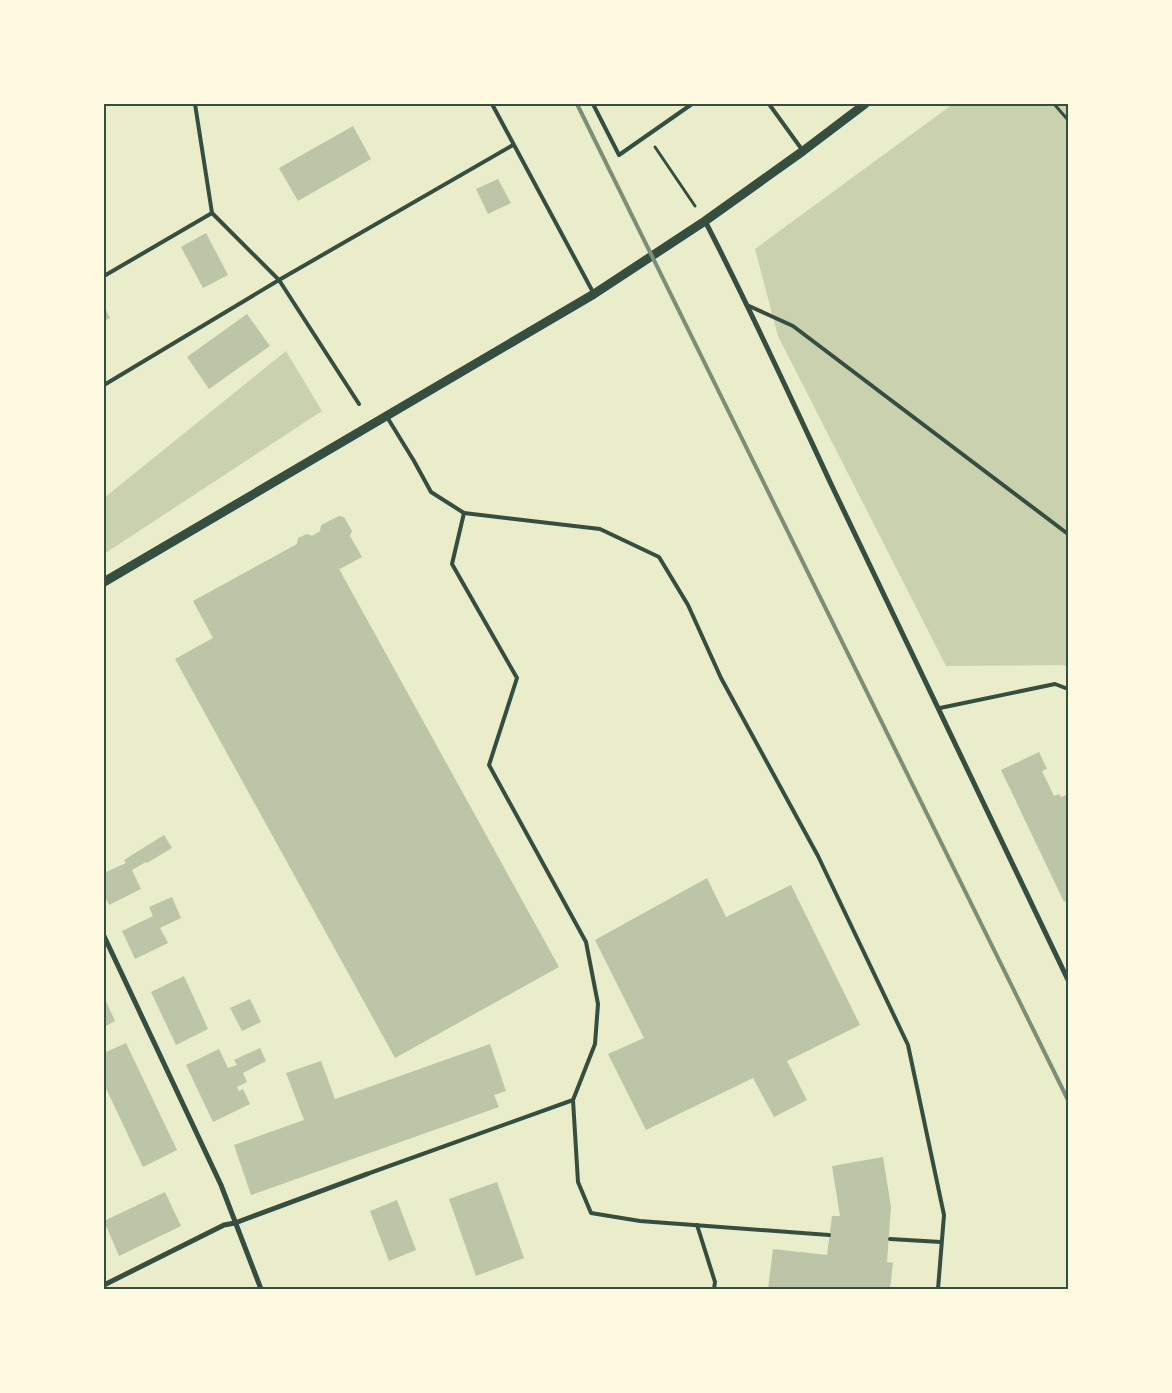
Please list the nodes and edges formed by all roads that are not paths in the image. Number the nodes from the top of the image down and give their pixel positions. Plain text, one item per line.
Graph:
1 (195, 104) edge
2 (492, 104) edge
3 (593, 104) edge
4 (692, 104) edge
5 (769, 104) edge
6 (865, 104) edge
7 (514, 145) junction
8 (803, 151) junction
9 (212, 212) junction
10 (705, 221) junction
11 (104, 276) edge
12 (279, 280) junction
13 (594, 294) junction
14 (749, 306) junction
15 (104, 385) edge
16 (359, 404) dead end
17 (387, 417) junction
18 (464, 513) junction
19 (1068, 534) edge
20 (104, 582) edge
21 (1068, 689) edge
22 (940, 708) junction
23 (104, 936) edge
24 (1068, 980) edge
25 (573, 1100) junction
26 (366, 1174) joint
27 (235, 1223) junction
28 (697, 1225) junction
29 (829, 1235) dead end
30 (890, 1239) dead end
31 (941, 1242) junction
32 (104, 1285) edge
33 (261, 1289) edge
34 (714, 1289) edge
35 (938, 1289) edge

1 - 9 lane
2 - 7 lane
3 - 4 lane
5 - 8 lane
6 - 8 street
7 - 12 lane
7 - 13 lane
8 - 10 street
9 - 11 lane
9 - 12 lane
10 - 13 street
10 - 14 street
12 - 15 lane
12 - 16 lane
13 - 17 street
14 - 19 lane
14 - 22 street
17 - 18 lane
17 - 20 street
18 - 25 lane
18 - 31 lane
21 - 22 lane
22 - 24 street
23 - 27 street
25 - 26 lane
25 - 28 lane
26 - 27 street
27 - 32 street
27 - 33 street
28 - 29 lane
28 - 34 lane
30 - 31 lane
31 - 35 lane

